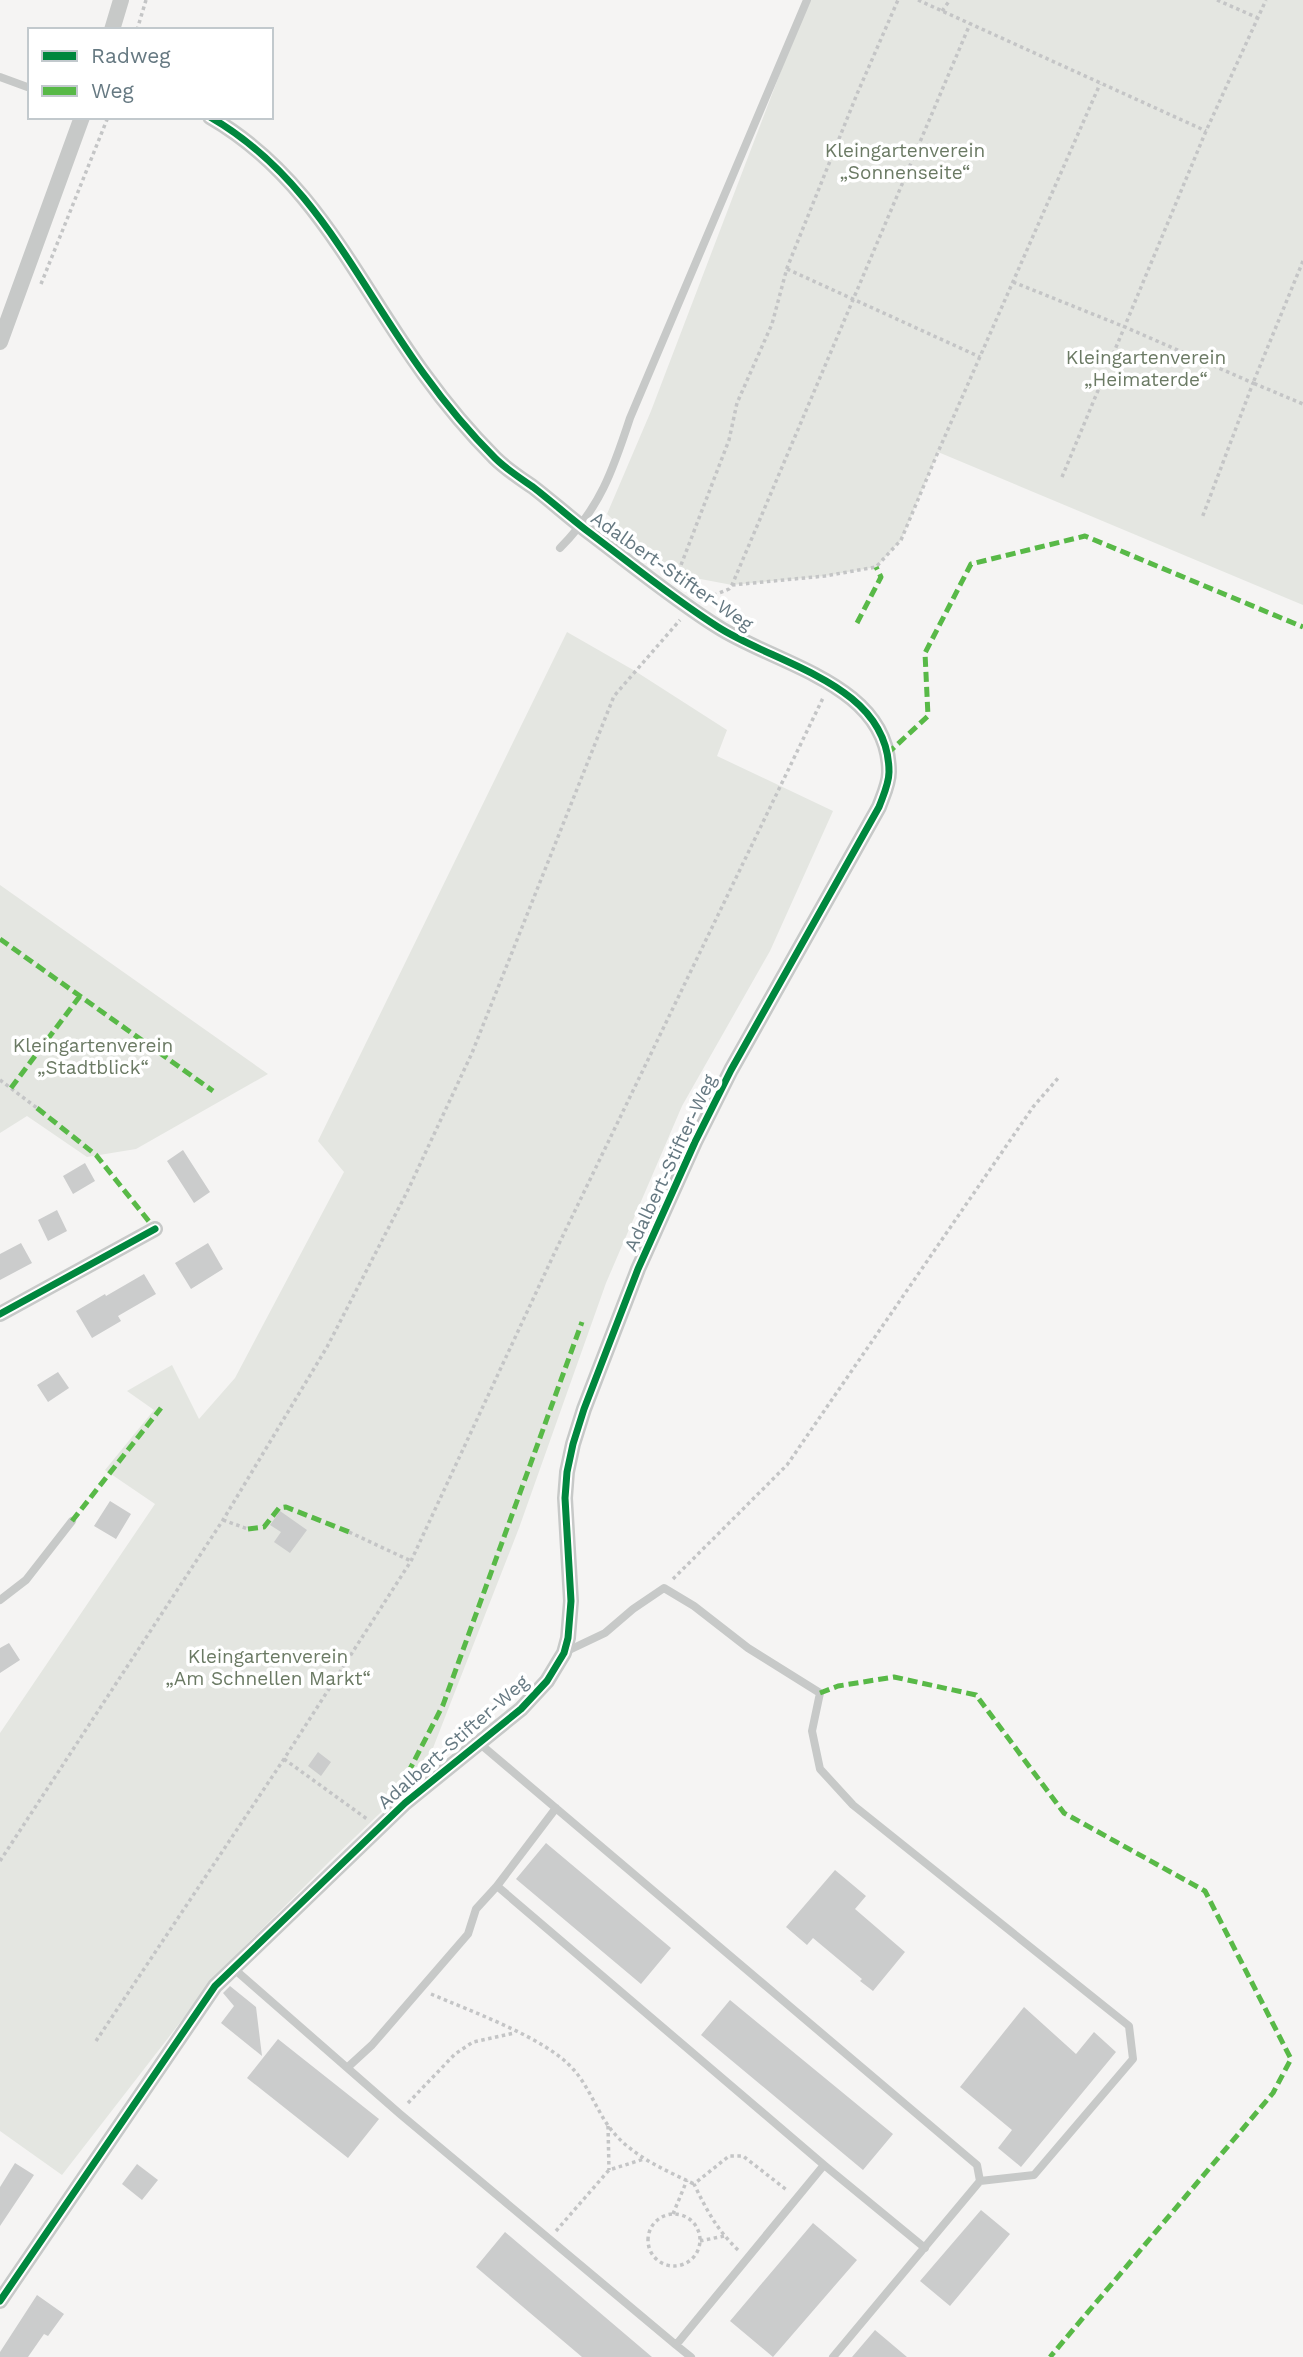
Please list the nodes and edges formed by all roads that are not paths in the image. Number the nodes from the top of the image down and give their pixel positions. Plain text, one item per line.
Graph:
1 (121, 0) edge
2 (807, 0) edge
3 (113, 28) edge
4 (0, 77) edge
5 (28, 87) edge
6 (81, 119) edge
7 (213, 119) edge
8 (0, 342) edge
9 (582, 526) junction
10 (560, 548) dead end
11 (155, 1229) dead end
12 (0, 1314) edge
13 (72, 1521) dead end
14 (0, 1601) edge
15 (564, 1653) junction
16 (479, 1743) junction
17 (556, 1808) junction
18 (496, 1886) junction
19 (233, 1968) junction
20 (348, 2067) junction
21 (824, 2165) junction
22 (980, 2181) junction
23 (925, 2248) junction
24 (0, 2301) edge
25 (676, 2344) junction
26 (691, 2357) edge
27 (833, 2357) edge

1 - 3 street
2 - 9 lane
4 - 5 lane
6 - 8 street
7 - 9 street, Adalbert-Stifter-Weg
9 - 10 lane
9 - 15 street, Adalbert-Stifter-Weg
11 - 12 street
13 - 14 lane
15 - 16 street, Adalbert-Stifter-Weg
15 - 22 lane
16 - 17 lane
16 - 19 street, Adalbert-Stifter-Weg
17 - 18 lane
17 - 22 lane
18 - 20 lane
18 - 21 lane
19 - 20 lane
19 - 24 street, Adalbert-Stifter-Weg
20 - 25 lane
21 - 23 lane
21 - 25 lane
22 - 23 lane
23 - 27 lane
25 - 26 lane

